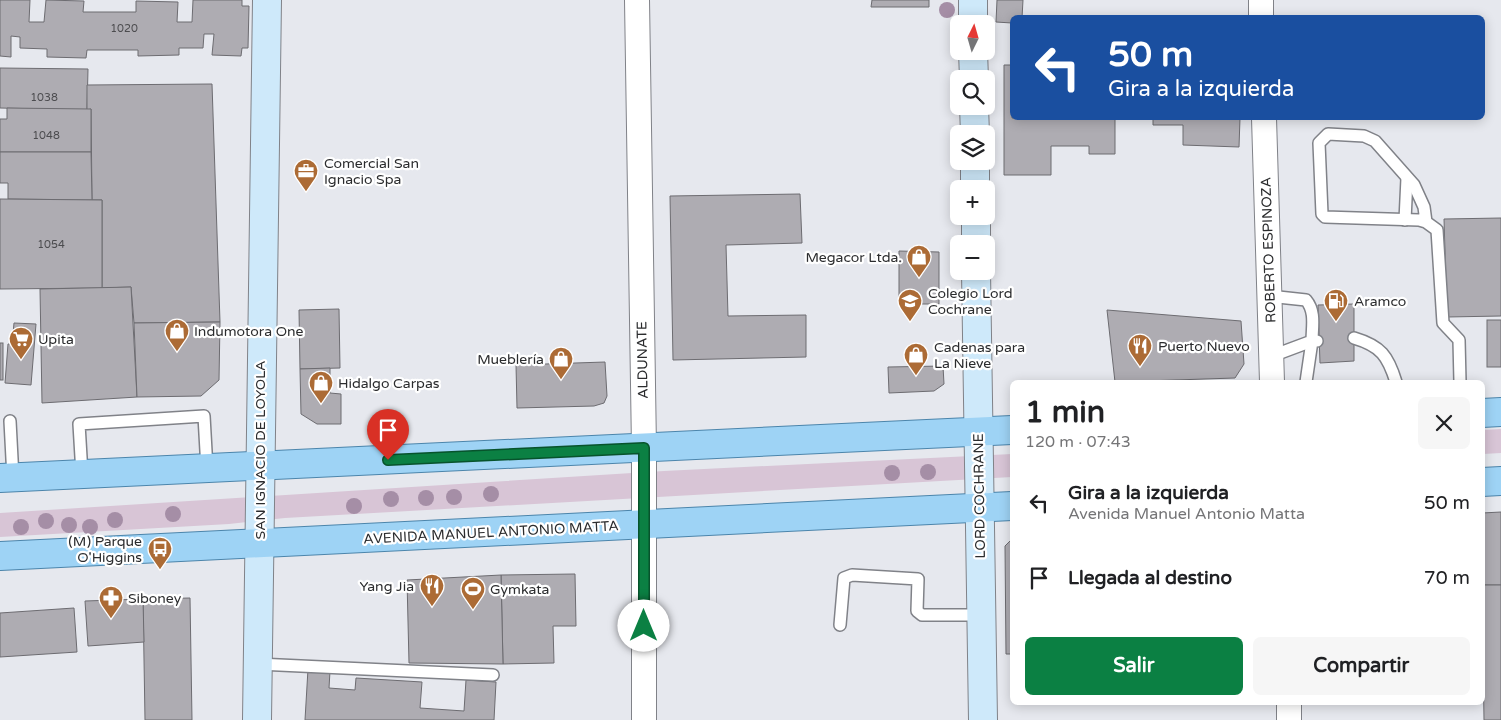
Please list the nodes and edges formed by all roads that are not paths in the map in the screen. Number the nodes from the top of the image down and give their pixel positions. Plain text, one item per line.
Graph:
1 (267, 0) edge
2 (637, 0) edge
3 (973, 0) edge
4 (1261, 0) edge
5 (973, 15) edge
6 (1261, 15) edge
7 (1264, 120) edge
8 (1406, 178) junction
9 (1405, 220) junction
10 (1426, 222) junction
11 (976, 280) edge
12 (1269, 296) junction
13 (1354, 338) dead end
14 (1315, 341) junction
15 (1272, 356) junction
16 (1272, 380) edge
17 (1306, 380) edge
18 (1395, 380) edge
19 (1460, 380) edge
20 (1501, 412) edge
21 (1485, 413) edge
22 (10, 421) dead end
23 (1010, 430) edge
24 (979, 431) junction
25 (644, 448) junction
26 (259, 467) junction
27 (207, 469) junction
28 (82, 474) junction
29 (6, 478) edge
30 (1501, 481) edge
31 (1485, 482) edge
32 (1010, 506) edge
33 (980, 508) junction
34 (644, 524) junction
35 (260, 544) junction
36 (0, 556) edge
37 (981, 615) junction
38 (840, 625) dead end
39 (258, 664) junction
40 (493, 676) dead end
41 (1289, 705) edge
42 (257, 720) edge
43 (644, 720) edge
44 (983, 720) edge
45 (1289, 720) edge

1 - 26 street, SAN IGNACIO DE LOYOLA
2 - 25 street, ALDUNATE
3 - 5 street
4 - 6 street
7 - 12 street, ROBERTO ESPINOZA
8 - 9 lane
8 - 9 lane
8 - 10 lane
9 - 10 lane
10 - 19 lane
11 - 24 street, LORD COCHRANE
12 - 14 lane
12 - 15 street, ROBERTO ESPINOZA
13 - 18 lane
14 - 15 lane
14 - 17 lane
15 - 16 street, ROBERTO ESPINOZA
20 - 21 main road
22 - 29 lane
23 - 24 main road
24 - 25 main road
24 - 33 street, LORD COCHRANE
25 - 26 main road
25 - 34 street, ALDUNATE
26 - 27 main road
26 - 35 street, SAN IGNACIO DE LOYOLA
27 - 28 main road
27 - 28 lane
28 - 29 main road
30 - 31 main road
32 - 33 main road, AVENIDA MANUEL ANTONIO MATTA
33 - 34 main road, AVENIDA MANUEL ANTONIO MATTA
33 - 37 street, LORD COCHRANE
34 - 35 main road, AVENIDA MANUEL ANTONIO MATTA
34 - 43 street, ALDUNATE
35 - 36 main road, AVENIDA MANUEL ANTONIO MATTA
35 - 39 street, SAN IGNACIO DE LOYOLA
37 - 38 lane
37 - 44 street, LORD COCHRANE
39 - 40 lane
39 - 42 street, SAN IGNACIO DE LOYOLA
41 - 45 street

